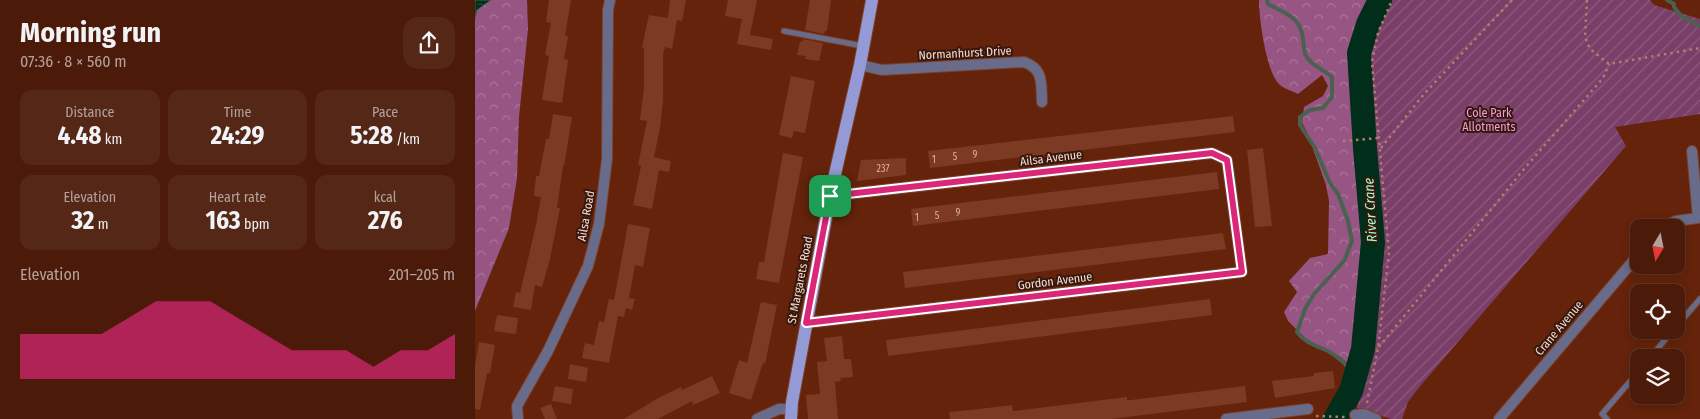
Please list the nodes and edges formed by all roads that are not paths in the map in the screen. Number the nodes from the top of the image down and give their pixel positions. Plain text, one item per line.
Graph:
1 (610, 0) edge
2 (872, 0) edge
3 (784, 31) dead end
4 (863, 46) junction
5 (860, 65) junction
6 (1042, 102) dead end
7 (1691, 151) dead end
8 (830, 196) junction
9 (1234, 207) joint
10 (1699, 218) edge
11 (1685, 220) edge
12 (1630, 265) edge
13 (1700, 299) edge
14 (1685, 316) edge
15 (806, 323) junction
16 (1666, 339) edge
17 (1657, 349) edge
18 (1630, 381) edge
19 (1312, 413) road end
20 (791, 414) edge
21 (1355, 415) road end
22 (518, 419) edge
23 (757, 419) edge
24 (1226, 419) edge
25 (1376, 419) edge
26 (1499, 419) edge
27 (1607, 419) edge

1 - 22 street, Ailsa Road
2 - 4 main road, St Margarets Road
3 - 4 lane
4 - 5 main road, St Margarets Road
5 - 6 street, Normanhurst Drive
5 - 8 main road, St Margarets Road
7 - 10 street
8 - 9 street, Ailsa Avenue
8 - 15 main road, St Margarets Road
9 - 15 street, Gordon Avenue
10 - 11 street
12 - 26 street, Crane Avenue
13 - 14 lane
15 - 20 main road, St Margarets Road
16 - 17 lane
18 - 27 lane
19 - 24 street
20 - 23 street
21 - 25 street

